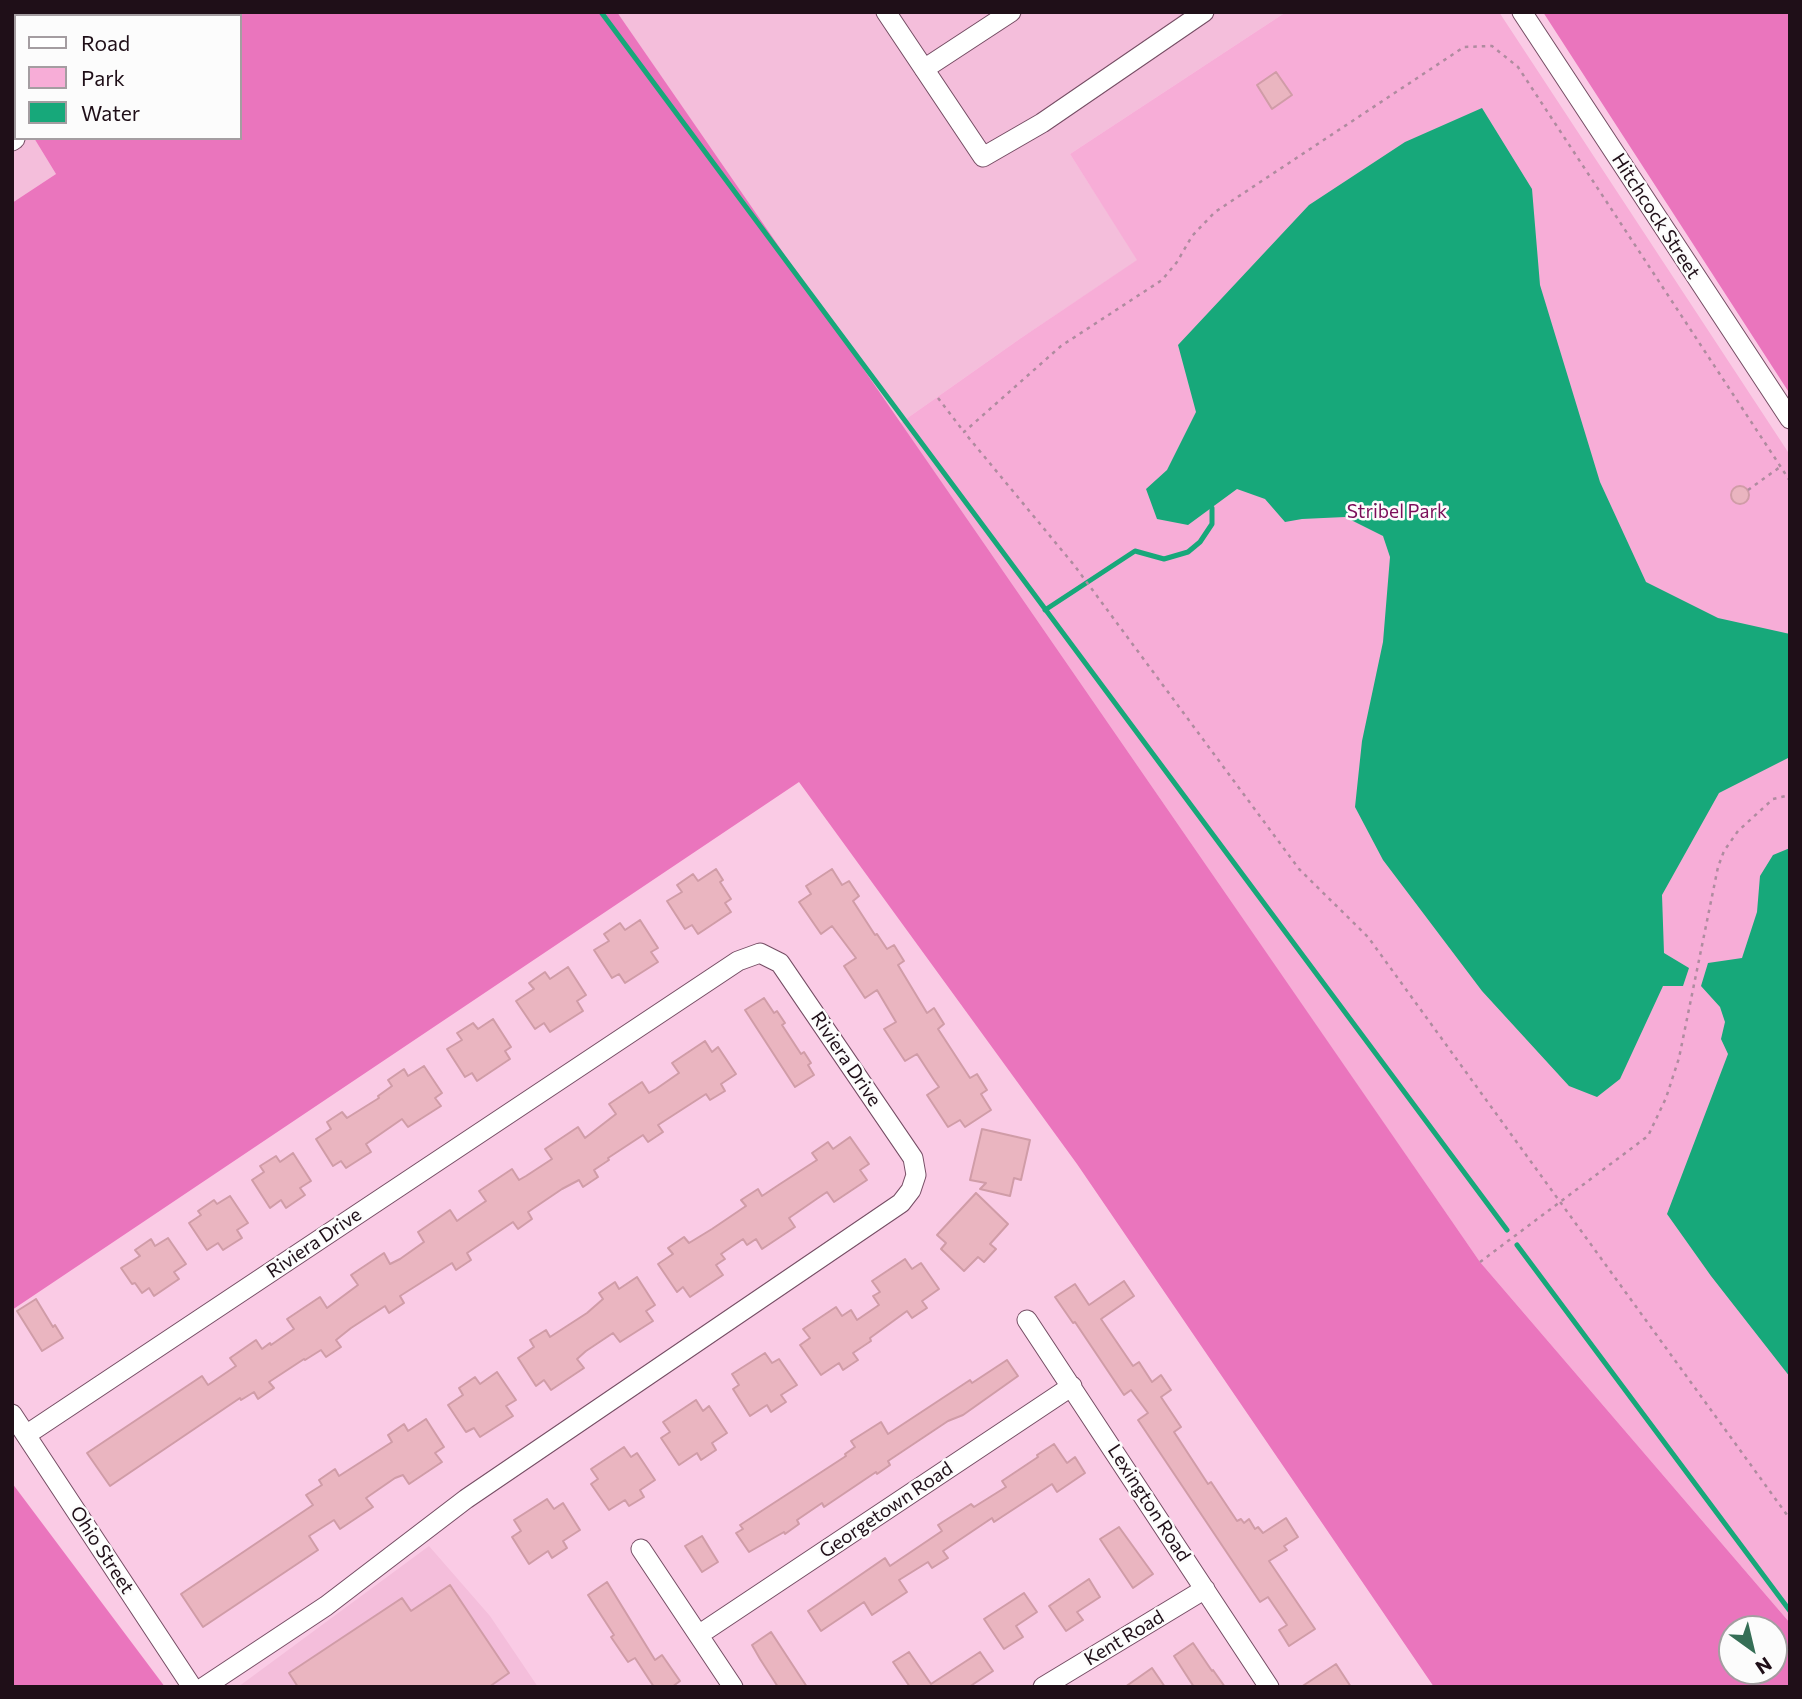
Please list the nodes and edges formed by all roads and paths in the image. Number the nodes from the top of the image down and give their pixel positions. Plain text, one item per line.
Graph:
1 (886, 12) edge
2 (1010, 12) edge
3 (1204, 12) edge
4 (1522, 12) edge
5 (924, 69) junction
6 (938, 398) dead end
7 (1790, 419) edge
8 (964, 432) junction
9 (1780, 467) junction
10 (1790, 481) edge
11 (1748, 489) dead end
12 (1790, 795) edge
13 (1560, 1203) junction
14 (1480, 1262) dead end
15 (1027, 1320) dead end
16 (1072, 1386) junction
17 (12, 1414) edge
18 (26, 1435) junction
19 (1790, 1519) edge
20 (641, 1549) dead end
21 (1205, 1589) junction
22 (699, 1634) junction
23 (192, 1687) edge
24 (204, 1687) edge
25 (733, 1687) edge
26 (1043, 1687) edge
27 (1269, 1687) edge

1 - 5 street
2 - 5 street
3 - 5 street
4 - 7 street, Hitchcock Street
6 - 8 path
8 - 9 path
8 - 13 path
9 - 10 path
9 - 11 path
12 - 13 path
13 - 14 path
13 - 19 path
15 - 16 street, Lexington Road
16 - 21 street, Lexington Road
16 - 22 street, Georgetown Road
17 - 18 street, Ohio Street
18 - 23 street, Ohio Street
18 - 24 street, Riviera Drive
20 - 22 street
21 - 26 street, Kent Road
21 - 27 street, Lexington Road
22 - 25 street

